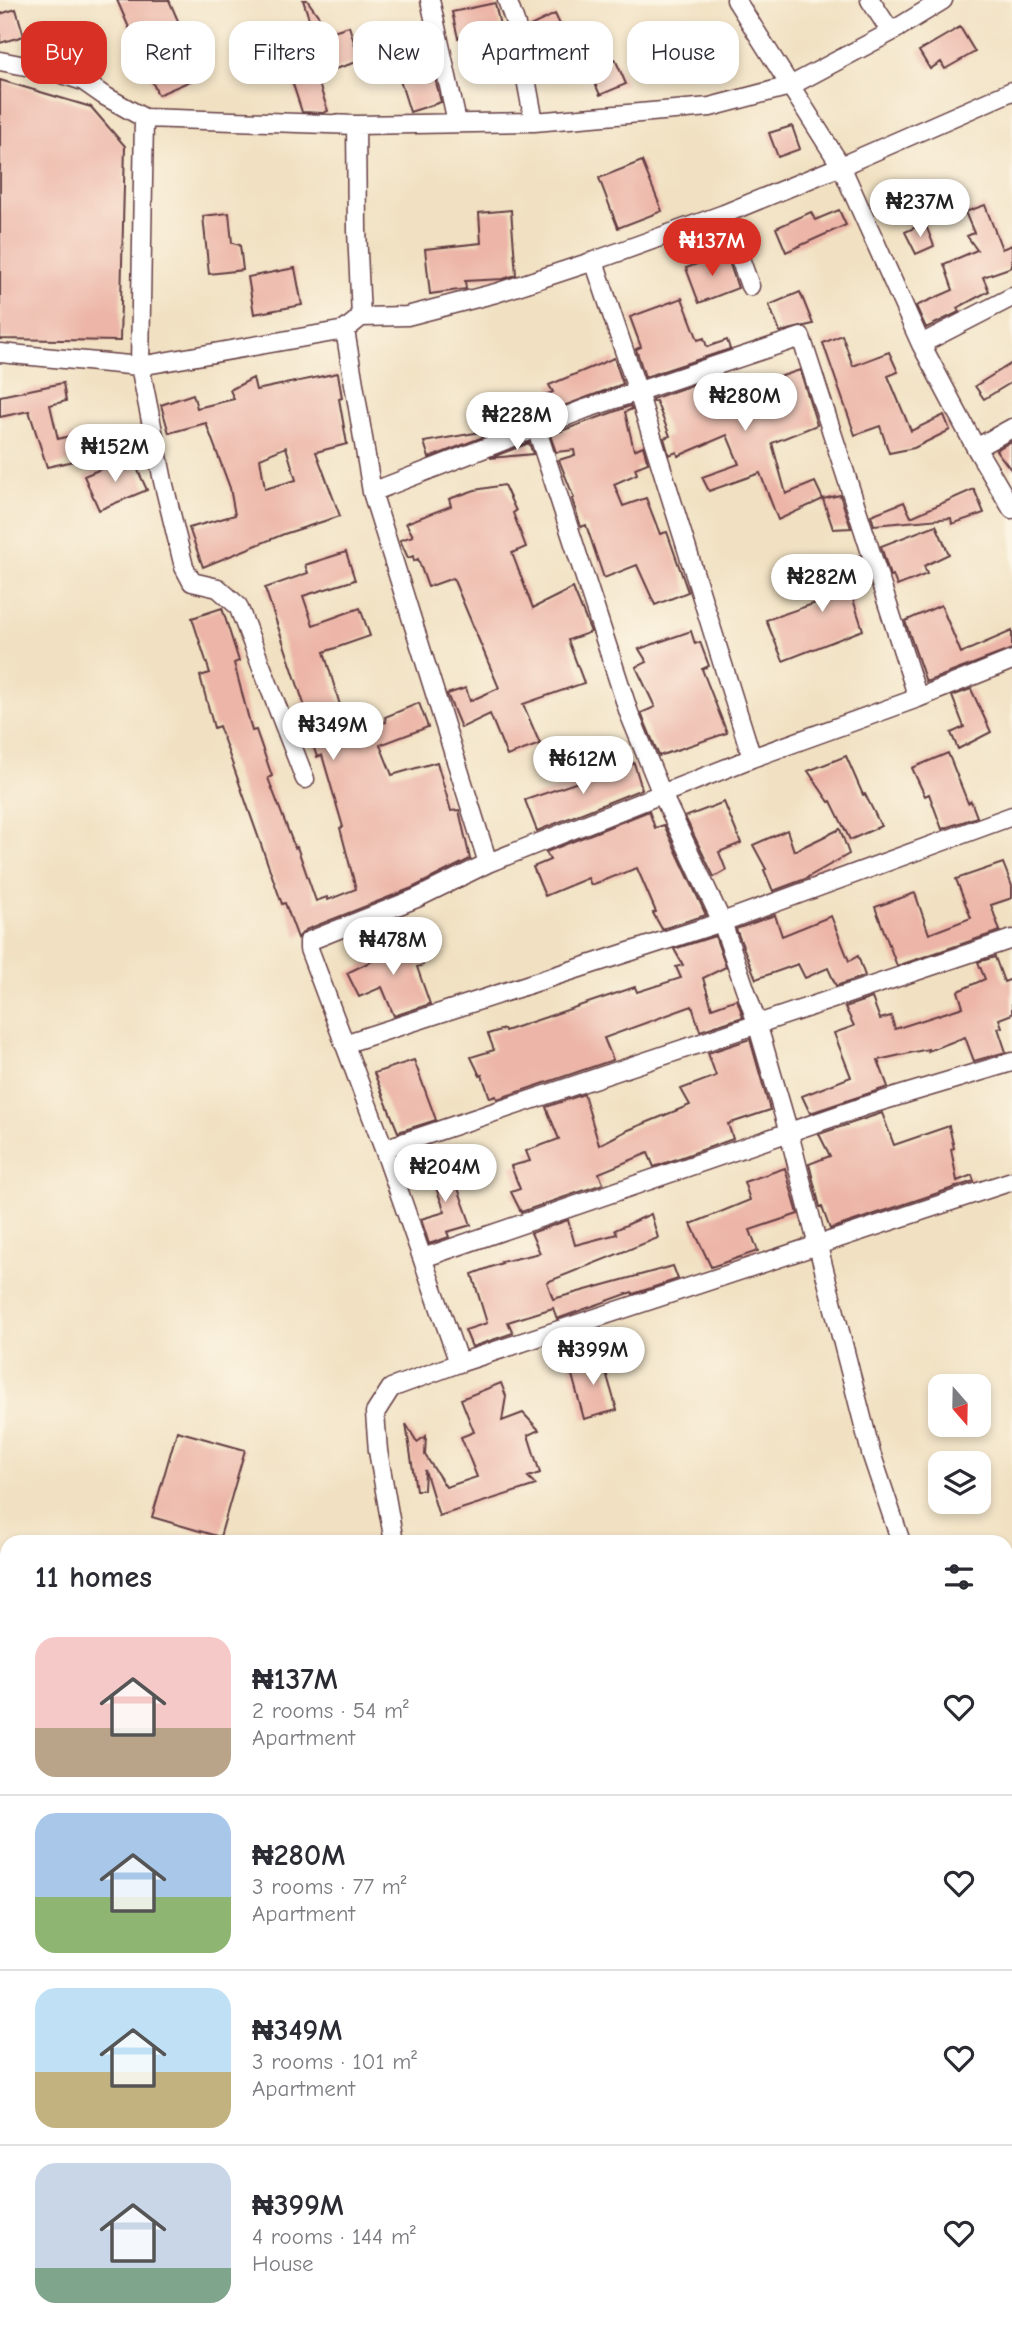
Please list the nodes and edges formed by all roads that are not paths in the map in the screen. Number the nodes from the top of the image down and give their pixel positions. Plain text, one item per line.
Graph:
1 (430, 0) edge
2 (507, 0) edge
3 (736, 0) edge
4 (870, 0) edge
5 (943, 0) edge
6 (891, 32) junction
7 (0, 61) edge
8 (790, 86) junction
9 (1012, 91) edge
10 (144, 118) junction
11 (457, 122) junction
12 (534, 122) junction
13 (356, 125) junction
14 (841, 166) junction
15 (724, 214) junction
16 (594, 261) junction
17 (750, 286) dead end
18 (1012, 297) edge
19 (361, 317) junction
20 (345, 330) junction
21 (921, 344) junction
22 (0, 353) edge
23 (139, 366) junction
24 (638, 393) junction
25 (1012, 428) edge
26 (537, 430) junction
27 (976, 448) junction
28 (372, 492) junction
29 (1012, 509) edge
30 (1012, 660) edge
31 (918, 698) junction
32 (752, 758) junction
33 (305, 779) dead end
34 (662, 794) junction
35 (1012, 816) edge
36 (488, 863) junction
37 (722, 922) junction
38 (1012, 939) edge
39 (757, 1023) junction
40 (344, 1044) junction
41 (1012, 1062) edge
42 (789, 1133) junction
43 (384, 1149) junction
44 (1012, 1181) edge
45 (818, 1245) junction
46 (423, 1258) junction
47 (459, 1363) junction
48 (393, 1535) edge
49 (899, 1535) edge

1 - 11 street
2 - 12 street
3 - 8 street
4 - 6 street
5 - 6 street
6 - 8 street
7 - 10 street
8 - 12 street
8 - 14 street
9 - 14 street
10 - 13 street
10 - 23 street
11 - 12 street
11 - 13 street
13 - 19 street
14 - 15 street
14 - 21 street
15 - 16 street
15 - 17 street
16 - 19 street
16 - 24 street
18 - 21 street
19 - 20 street
20 - 23 street
20 - 28 street
21 - 27 street
22 - 23 street
23 - 33 street
24 - 26 street
24 - 31 street
24 - 32 street
25 - 27 street
26 - 28 street
26 - 34 street
27 - 29 street
28 - 36 street
30 - 31 street
31 - 32 street
32 - 34 street
34 - 36 street
34 - 37 street
35 - 37 street
36 - 40 street
37 - 39 street
37 - 40 street
38 - 39 street
39 - 42 street
39 - 43 street
40 - 43 street
41 - 42 street
42 - 45 street
42 - 46 street
43 - 46 street
44 - 45 street
45 - 47 street
45 - 49 street
46 - 47 street
47 - 48 street

